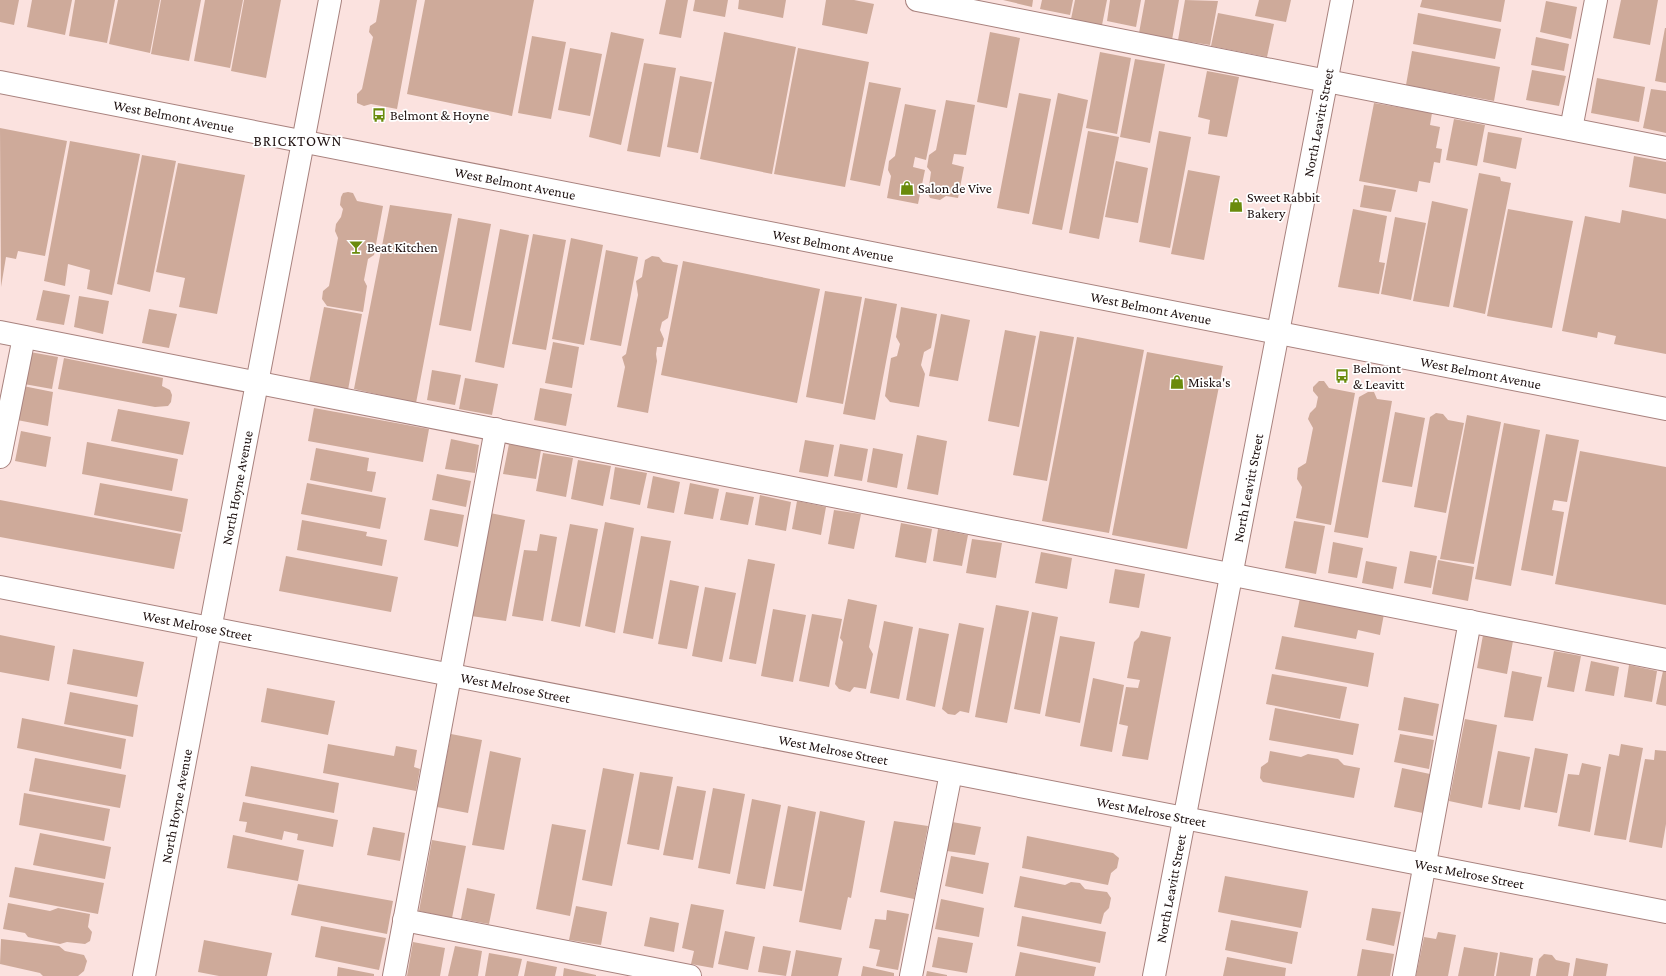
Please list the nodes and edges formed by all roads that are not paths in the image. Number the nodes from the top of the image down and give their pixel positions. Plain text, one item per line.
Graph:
1 (330, 0) edge
2 (917, 0) edge
3 (1342, 0) edge
4 (1596, 0) edge
5 (1326, 80) junction
6 (0, 82) edge
7 (1571, 129) junction
8 (303, 141) junction
9 (1666, 148) edge
10 (0, 332) edge
11 (1277, 333) junction
12 (24, 336) junction
13 (257, 382) junction
14 (1666, 410) edge
15 (496, 429) junction
16 (0, 457) edge
17 (1231, 573) junction
18 (0, 587) edge
19 (1470, 622) junction
20 (210, 628) junction
21 (1666, 660) edge
22 (450, 675) junction
23 (951, 773) junction
24 (1184, 818) junction
25 (1425, 865) junction
26 (1666, 912) edge
27 (404, 920) junction
28 (144, 976) edge
29 (394, 976) edge
30 (690, 976) edge
31 (910, 976) edge
32 (1154, 976) edge
33 (1404, 976) edge

1 - 8 street, North Hoyne Avenue
2 - 5 street
3 - 5 street, North Leavitt Street
4 - 7 street
5 - 7 street
5 - 11 street, North Leavitt Street
6 - 8 street, West Belmont Avenue
7 - 9 street
8 - 11 street, West Belmont Avenue
8 - 13 street, North Hoyne Avenue
10 - 12 street
11 - 14 street, West Belmont Avenue
11 - 17 street, North Leavitt Street
12 - 13 street
12 - 16 street
13 - 15 street
13 - 20 street, North Hoyne Avenue
15 - 17 street
15 - 22 street
17 - 19 street
17 - 24 street, North Leavitt Street
18 - 20 street, West Melrose Street
19 - 21 street
19 - 25 street
20 - 22 street, West Melrose Street
20 - 28 street, North Hoyne Avenue
22 - 23 street, West Melrose Street
22 - 27 street
23 - 24 street, West Melrose Street
23 - 31 street
24 - 25 street, West Melrose Street
24 - 32 street, North Leavitt Street
25 - 26 street, West Melrose Street
25 - 33 street
27 - 29 street
27 - 30 street

